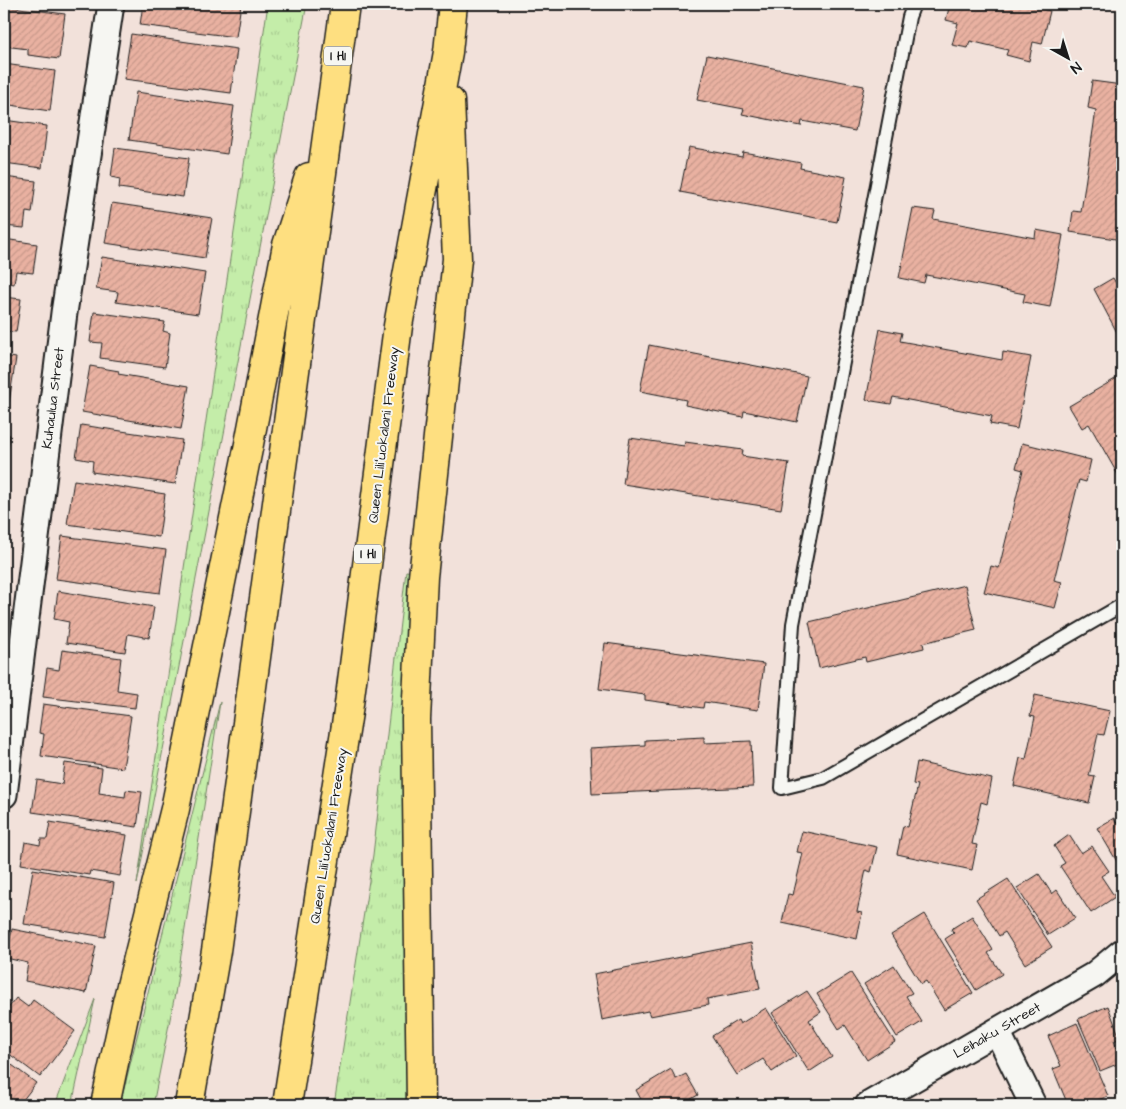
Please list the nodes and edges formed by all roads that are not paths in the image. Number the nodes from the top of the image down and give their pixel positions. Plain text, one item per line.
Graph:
1 (110, 4) edge
2 (346, 4) edge
3 (453, 4) edge
4 (914, 4) edge
5 (448, 52) junction
6 (331, 109) junction
7 (1122, 605) edge
8 (4, 794) edge
9 (1122, 952) edge
10 (997, 1031) junction
11 (105, 1105) edge
12 (189, 1105) edge
13 (288, 1105) edge
14 (421, 1105) edge
15 (868, 1105) edge
16 (1033, 1105) edge

1 - 8 street, Kuhaulua Street
2 - 6 highway, I H1
3 - 5 highway, Queen Liliʻuokalani Freeway / I H1
4 - 7 lane
5 - 13 highway, Queen Liliʻuokalani Freeway / I H1
5 - 14 highway
6 - 11 highway
6 - 12 highway, I H1
9 - 10 street, Leihaku Street
10 - 15 street, Leihaku Street
10 - 16 street

